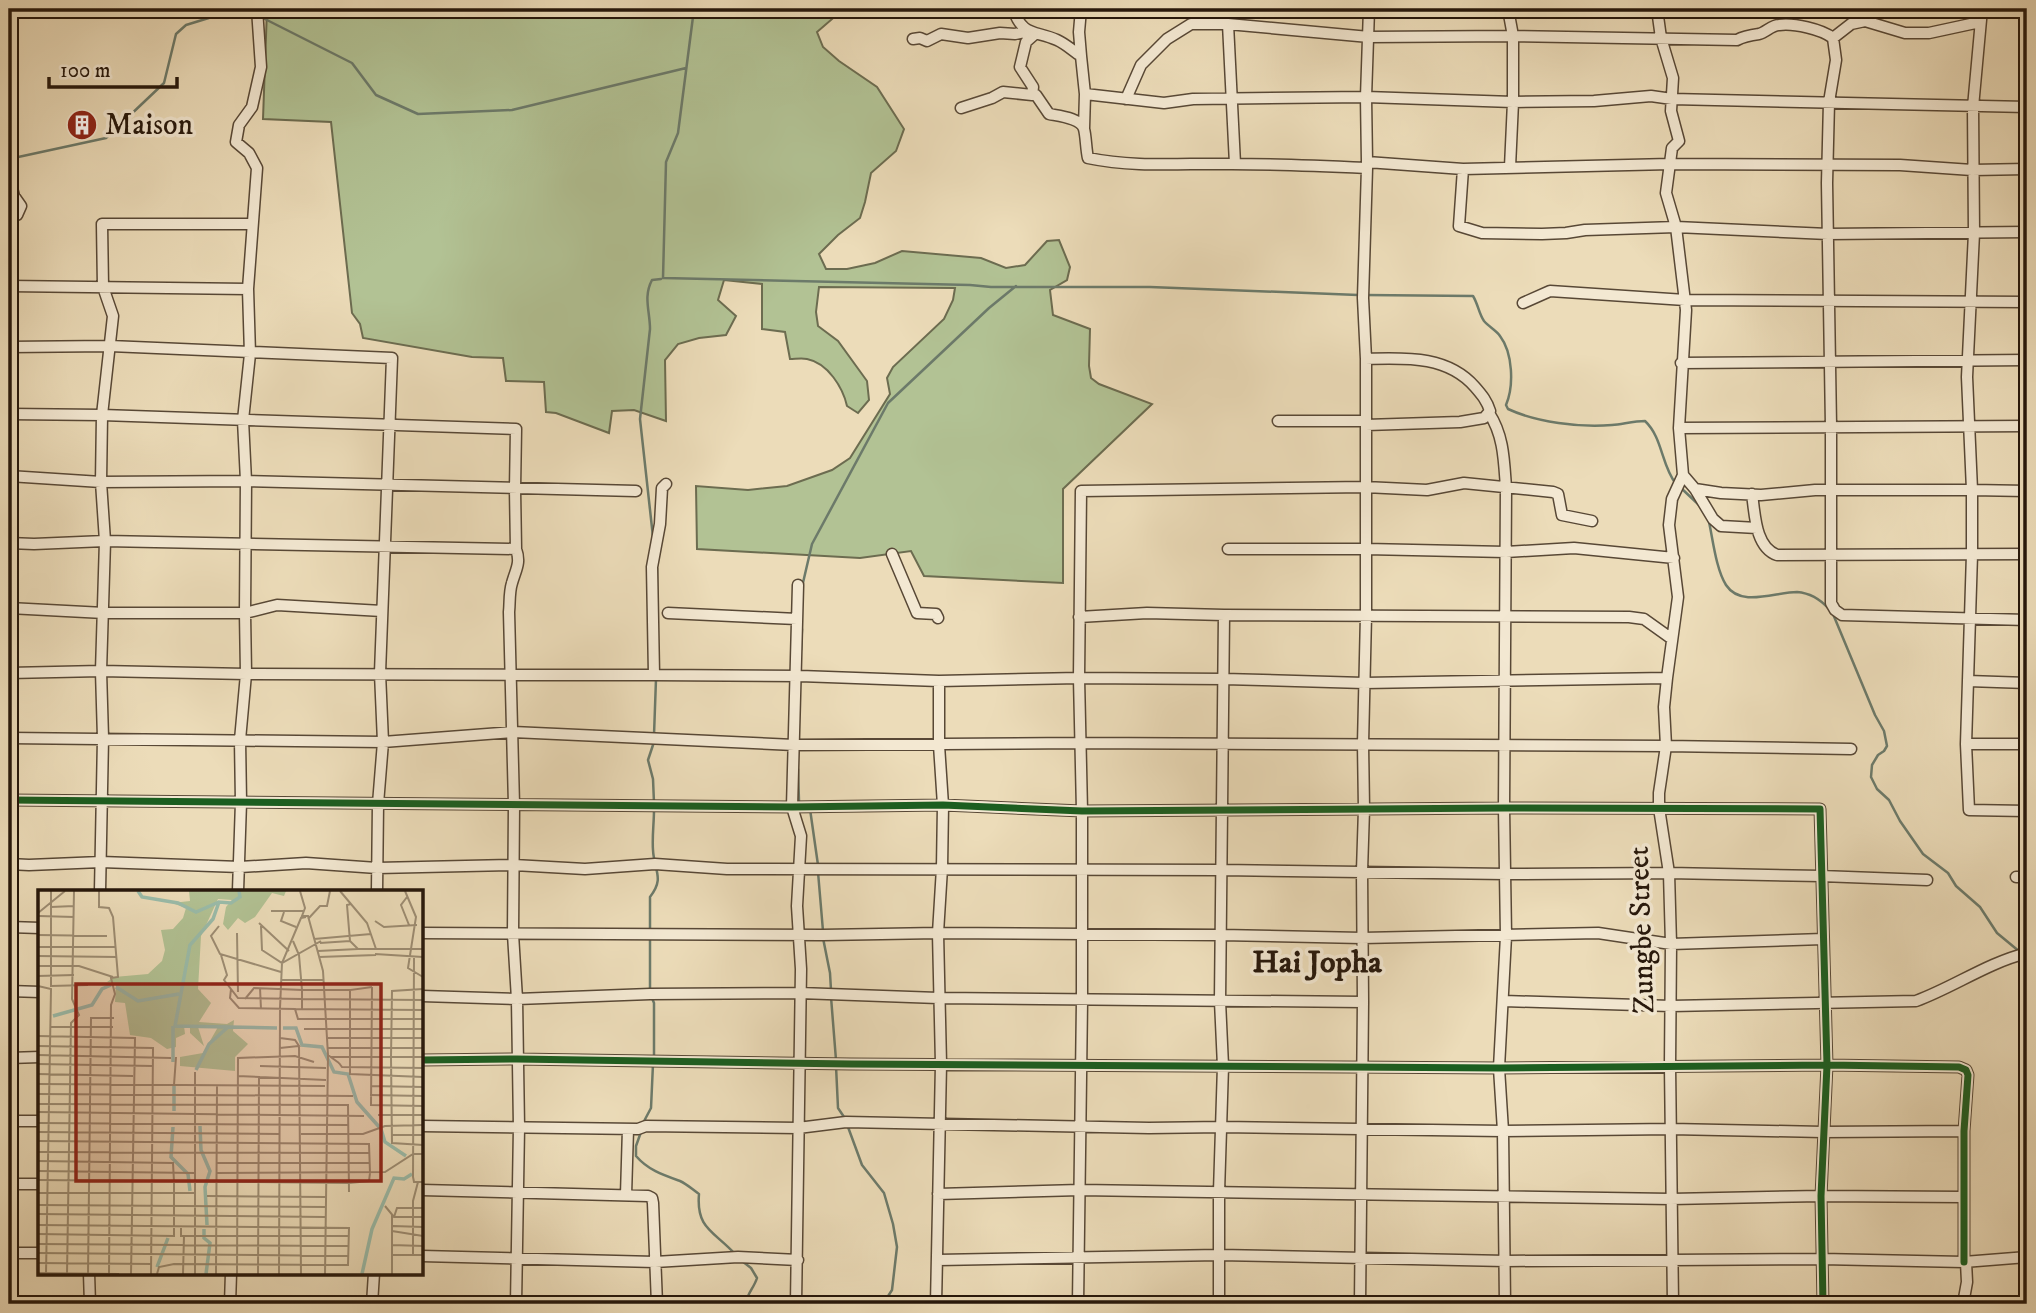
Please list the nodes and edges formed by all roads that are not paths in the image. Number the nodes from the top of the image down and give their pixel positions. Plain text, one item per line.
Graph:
1 (76, 9) edge
2 (257, 9) edge
3 (1013, 9) edge
4 (1082, 9) edge
5 (1369, 9) edge
6 (1508, 9) edge
7 (1657, 9) edge
8 (1982, 9) edge
9 (9, 10) edge
10 (1980, 22) junction
11 (1227, 24) junction
12 (1032, 32) junction
13 (1513, 36) junction
14 (1369, 37) junction
15 (1661, 38) junction
16 (1833, 38) junction
17 (913, 39) dead end
18 (1081, 56) junction
19 (1085, 94) junction
20 (1032, 95) junction
21 (1366, 97) junction
22 (1126, 99) junction
23 (1672, 99) junction
24 (1231, 100) junction
25 (1513, 102) junction
26 (1829, 102) junction
27 (1973, 107) junction
28 (2027, 107) edge
29 (961, 108) dead end
30 (1084, 128) junction
31 (1235, 164) junction
32 (1670, 164) junction
33 (1828, 164) junction
34 (1367, 165) junction
35 (1510, 167) junction
36 (1463, 169) junction
37 (2027, 169) edge
38 (1972, 170) junction
39 (9, 176) edge
40 (9, 216) edge
41 (252, 224) junction
42 (1676, 226) junction
43 (2027, 232) edge
44 (1974, 233) junction
45 (1828, 234) junction
46 (9, 286) edge
47 (103, 287) junction
48 (248, 289) junction
49 (1685, 300) junction
50 (1828, 302) junction
51 (1972, 302) junction
52 (2027, 302) edge
53 (1523, 303) dead end
54 (110, 346) junction
55 (9, 347) edge
56 (250, 354) junction
57 (1366, 359) junction
58 (1969, 360) junction
59 (2027, 360) edge
60 (1828, 362) junction
61 (1681, 363) junction
62 (1489, 413) junction
63 (9, 414) edge
64 (102, 415) junction
65 (243, 420) junction
66 (1278, 421) dead end
67 (1366, 423) junction
68 (390, 424) junction
69 (1830, 426) junction
70 (2027, 426) edge
71 (1679, 428) junction
72 (1970, 428) junction
73 (9, 476) edge
74 (1682, 478) junction
75 (246, 481) junction
76 (101, 482) junction
77 (666, 484) dead end
78 (387, 485) junction
79 (1365, 487) junction
80 (1506, 488) junction
81 (515, 489) junction
82 (1695, 489) junction
83 (1972, 489) junction
84 (1830, 490) junction
85 (636, 491) dead end
86 (2027, 491) edge
87 (1752, 494) junction
88 (1592, 521) dead end
89 (1757, 528) junction
90 (106, 541) junction
91 (9, 543) edge
92 (246, 544) junction
93 (384, 548) junction
94 (516, 549) junction
95 (1227, 549) dead end
96 (1366, 549) junction
97 (1506, 552) junction
98 (892, 554) dead end
99 (1972, 554) junction
100 (2027, 554) edge
101 (1830, 555) junction
102 (1674, 558) junction
103 (798, 585) dead end
104 (9, 608) edge
105 (382, 611) junction
106 (245, 613) junction
107 (668, 613) dead end
108 (104, 614) junction
109 (1224, 615) junction
110 (1366, 615) junction
111 (1507, 616) junction
112 (1079, 617) junction
113 (938, 618) dead end
114 (797, 619) junction
115 (1970, 619) junction
116 (2027, 620) edge
117 (1672, 639) junction
118 (102, 671) junction
119 (9, 673) edge
120 (380, 673) junction
121 (246, 674) junction
122 (511, 674) junction
123 (654, 675) junction
124 (797, 676) junction
125 (1079, 678) junction
126 (1667, 678) junction
127 (1224, 679) junction
128 (940, 681) junction
129 (1506, 681) junction
130 (1968, 681) junction
131 (1364, 683) junction
132 (2027, 683) edge
133 (513, 732) junction
134 (9, 738) edge
135 (103, 738) junction
136 (240, 740) junction
137 (383, 742) junction
138 (1080, 743) junction
139 (1223, 744) junction
140 (1363, 744) junction
141 (1966, 744) junction
142 (2027, 744) edge
143 (794, 745) junction
144 (939, 745) junction
145 (1505, 745) junction
146 (1666, 746) junction
147 (1851, 749) dead end
148 (9, 800) edge
149 (101, 801) junction
150 (241, 802) junction
151 (378, 804) junction
152 (514, 805) junction
153 (943, 805) junction
154 (792, 807) junction
155 (1364, 808) junction
156 (1504, 808) junction
157 (1659, 808) junction
158 (1222, 809) junction
159 (1082, 811) junction
160 (2027, 811) edge
161 (102, 862) junction
162 (9, 864) edge
163 (514, 865) junction
164 (240, 867) junction
165 (377, 868) junction
166 (800, 868) junction
167 (942, 868) junction
168 (1081, 869) junction
169 (1222, 870) junction
170 (1362, 871) junction
171 (1669, 873) junction
172 (1506, 874) junction
173 (1821, 876) junction
174 (1927, 880) dead end
175 (100, 890) edge
176 (238, 890) edge
177 (377, 890) edge
178 (9, 927) edge
179 (38, 928) edge
180 (424, 933) edge
181 (938, 933) junction
182 (513, 934) junction
183 (799, 934) junction
184 (1221, 934) junction
185 (1081, 935) junction
186 (1506, 936) junction
187 (1362, 938) junction
188 (1823, 939) junction
189 (1671, 944) junction
190 (2027, 953) edge
191 (9, 991) edge
192 (38, 992) edge
193 (800, 993) junction
194 (424, 996) edge
195 (517, 999) junction
196 (939, 999) junction
197 (1082, 1001) junction
198 (1220, 1001) junction
199 (1504, 1001) junction
200 (1363, 1002) junction
201 (1824, 1003) junction
202 (1671, 1006) junction
203 (38, 1057) edge
204 (9, 1058) edge
205 (517, 1059) junction
206 (424, 1060) edge
207 (799, 1062) junction
208 (941, 1064) junction
209 (1081, 1065) junction
210 (1827, 1065) junction
211 (1223, 1066) junction
212 (1670, 1066) junction
213 (1362, 1067) junction
214 (1499, 1068) junction
215 (9, 1121) edge
216 (38, 1121) edge
217 (939, 1122) junction
218 (1079, 1125) junction
219 (424, 1126) edge
220 (519, 1127) junction
221 (1222, 1127) junction
222 (637, 1128) junction
223 (799, 1128) junction
224 (1362, 1129) junction
225 (1671, 1129) junction
226 (1503, 1131) junction
227 (1964, 1131) junction
228 (1823, 1132) junction
229 (9, 1184) edge
230 (38, 1184) edge
231 (424, 1190) edge
232 (1080, 1190) junction
233 (1219, 1192) junction
234 (517, 1194) junction
235 (938, 1194) junction
236 (1362, 1194) junction
237 (626, 1195) junction
238 (1504, 1196) junction
239 (1821, 1196) junction
240 (1964, 1197) junction
241 (1671, 1199) junction
242 (9, 1253) edge
243 (38, 1253) edge
244 (1219, 1255) junction
245 (424, 1256) edge
246 (2027, 1257) edge
247 (518, 1258) junction
248 (1079, 1258) junction
249 (1360, 1258) junction
250 (1822, 1259) junction
251 (798, 1260) junction
252 (938, 1260) junction
253 (1506, 1261) junction
254 (1673, 1261) junction
255 (655, 1262) junction
256 (1965, 1262) junction
257 (89, 1274) edge
258 (230, 1274) edge
259 (374, 1274) edge
260 (90, 1304) edge
261 (230, 1304) edge
262 (372, 1304) edge
263 (516, 1304) edge
264 (657, 1304) edge
265 (796, 1304) edge
266 (936, 1304) edge
267 (1078, 1304) edge
268 (1219, 1304) edge
269 (1360, 1304) edge
270 (1505, 1304) edge
271 (1672, 1304) edge
272 (1823, 1304) edge
273 (1963, 1304) edge

1 - 9 street
2 - 41 street
3 - 12 street
4 - 18 street
5 - 14 street
6 - 13 street
7 - 15 street
8 - 10 street
10 - 16 street
10 - 27 street
11 - 14 street
11 - 22 street
11 - 24 street
12 - 17 street
12 - 18 street
12 - 20 street
13 - 14 street
13 - 15 street
13 - 25 street
14 - 21 street
15 - 16 street
15 - 23 street
16 - 26 street
18 - 19 street
19 - 22 street
19 - 30 street
20 - 29 street
20 - 30 street
21 - 24 street
21 - 25 street
21 - 34 street
22 - 24 street
23 - 25 street
23 - 26 street
23 - 32 street
24 - 31 street
25 - 35 street
26 - 27 street
26 - 33 street
27 - 28 street
27 - 38 street
30 - 31 street
31 - 34 street
32 - 33 street
32 - 35 street
32 - 42 street
33 - 38 street
33 - 45 street
34 - 36 street
34 - 57 street
35 - 36 street
36 - 42 street
37 - 38 street
38 - 44 street
39 - 40 street
41 - 47 street
41 - 48 street
42 - 45 street
42 - 49 street
43 - 44 street
44 - 45 street
44 - 51 street
45 - 50 street
46 - 47 street
47 - 48 street
47 - 54 street
48 - 56 street
49 - 50 street
49 - 53 street
49 - 61 street
50 - 51 street
50 - 60 street
51 - 52 street
51 - 58 street
54 - 55 street
54 - 56 street
54 - 64 street
56 - 65 street
56 - 68 street
57 - 62 street
57 - 67 street
58 - 59 street
58 - 60 street
58 - 72 street
60 - 61 street
60 - 69 street
61 - 71 street
62 - 67 street
62 - 80 street
63 - 64 street
64 - 65 street
64 - 76 street
65 - 68 street
65 - 75 street
66 - 67 street
67 - 79 street
68 - 78 street
68 - 81 street
69 - 71 street
69 - 72 street
69 - 84 street
70 - 72 street
71 - 74 street
72 - 83 street
73 - 76 street
74 - 82 street
74 - 102 street, Zungbe Street
75 - 76 street
75 - 78 street
75 - 92 street
76 - 90 street
77 - 123 street
78 - 81 street
78 - 93 street
79 - 80 street
79 - 96 street
79 - 112 street
80 - 88 street
80 - 97 street
81 - 85 street
81 - 94 street
82 - 87 street
82 - 89 street
83 - 84 street
83 - 86 street
83 - 99 street
84 - 87 street
84 - 101 street
87 - 89 street
89 - 101 street
90 - 91 street
90 - 92 street
90 - 108 street
92 - 93 street
92 - 106 street
93 - 94 street
93 - 105 street
94 - 122 street
95 - 96 street
96 - 97 street
96 - 110 street
97 - 102 street
97 - 111 street
98 - 113 street
99 - 100 street
99 - 101 street
99 - 115 street
101 - 115 street
102 - 117 street, Zungbe Street
103 - 114 street
104 - 108 street
105 - 106 street
105 - 120 street
106 - 108 street
106 - 121 street
107 - 114 street
108 - 118 street
109 - 110 street
109 - 112 street
109 - 127 street
110 - 111 street
110 - 131 street
111 - 117 street
111 - 129 street
112 - 125 street
114 - 124 street
115 - 116 street
115 - 130 street
117 - 126 street, Zungbe Street
118 - 119 street
118 - 121 street
118 - 135 street
120 - 121 street
120 - 122 street
120 - 137 street
121 - 136 street
122 - 123 street
122 - 133 street
123 - 124 street
124 - 128 street
124 - 143 street
125 - 127 street
125 - 128 street
125 - 138 street
126 - 129 street
126 - 146 street, Zungbe Street
127 - 131 street
127 - 139 street
128 - 144 street
129 - 131 street
129 - 145 street
130 - 132 street
130 - 141 street
131 - 140 street
133 - 137 street
133 - 143 street
133 - 152 street
134 - 135 street
135 - 136 street
135 - 149 street
136 - 137 street
136 - 150 street
137 - 151 street
138 - 139 street
138 - 144 street
138 - 159 street
139 - 140 street
139 - 158 street
140 - 145 street
140 - 155 street
141 - 142 street
141 - 160 street
143 - 144 street
143 - 154 street
144 - 153 street
145 - 146 street
145 - 156 street
146 - 147 street
146 - 157 street, Zungbe Street
148 - 149 street
149 - 150 street
149 - 161 street
150 - 151 street
150 - 164 street
151 - 152 street
151 - 165 street
152 - 154 street
152 - 163 street
153 - 154 street
153 - 159 street
153 - 167 street
154 - 166 street
155 - 156 street
155 - 158 street
155 - 170 street
156 - 157 street
156 - 172 street
157 - 171 street, Zungbe Street
157 - 173 street
158 - 159 street
158 - 169 street
159 - 168 street
161 - 162 street
161 - 164 street
161 - 175 street
163 - 165 street
163 - 166 street
163 - 182 street
164 - 165 street
164 - 176 street
165 - 177 street
166 - 167 street
166 - 183 street
167 - 168 street
167 - 181 street
168 - 169 street
168 - 185 street
169 - 170 street
169 - 184 street
170 - 172 street
170 - 187 street
171 - 172 street
171 - 173 street
171 - 189 street, Zungbe Street
172 - 186 street
173 - 174 street
173 - 188 street
178 - 179 street
180 - 182 street
181 - 183 street
181 - 185 street
181 - 196 street
182 - 183 street
182 - 195 street
183 - 193 street
184 - 185 street
184 - 187 street
184 - 198 street
185 - 197 street
186 - 187 street
186 - 189 street
186 - 199 street
187 - 200 street
188 - 189 street
188 - 201 street
189 - 202 street, Zungbe Street
190 - 201 street
191 - 192 street
193 - 195 street
193 - 196 street
193 - 207 street
194 - 195 street
195 - 205 street
196 - 197 street
196 - 208 street
197 - 198 street
197 - 209 street
198 - 200 street
198 - 211 street
199 - 202 street
199 - 214 street
200 - 213 street
201 - 202 street
201 - 210 street
202 - 212 street, Zungbe Street
203 - 204 street
205 - 206 street
205 - 207 street
205 - 220 street
207 - 208 street
207 - 223 street
208 - 209 street
208 - 217 street
209 - 211 street
209 - 218 street
210 - 212 street
210 - 227 street
210 - 228 street
211 - 213 street
211 - 221 street
212 - 214 street
212 - 225 street, Zungbe Street
213 - 214 street
213 - 224 street
214 - 226 street
215 - 216 street
217 - 218 street
217 - 223 street
217 - 235 street
218 - 221 street
218 - 232 street
219 - 220 street
220 - 222 street
220 - 234 street
221 - 224 street
221 - 233 street
222 - 223 street
222 - 237 street
223 - 251 street
224 - 226 street
224 - 236 street
225 - 226 street
225 - 228 street
225 - 241 street, Zungbe Street
226 - 238 street
227 - 228 street
227 - 240 street
228 - 239 street
229 - 230 street
231 - 234 street
232 - 233 street
232 - 235 street
232 - 248 street
233 - 236 street
233 - 244 street
234 - 237 street
234 - 247 street
235 - 252 street
236 - 238 street
236 - 249 street
237 - 255 street
238 - 241 street
238 - 253 street
239 - 240 street
239 - 241 street
239 - 250 street
240 - 256 street
241 - 254 street, Zungbe Street
242 - 243 street
244 - 248 street
244 - 249 street
244 - 268 street
245 - 247 street
246 - 256 street
247 - 255 street
247 - 263 street
248 - 252 street
248 - 267 street
249 - 253 street
249 - 269 street
250 - 254 street
250 - 256 street
250 - 272 street
251 - 255 street
251 - 265 street
252 - 266 street
253 - 254 street
253 - 270 street
254 - 271 street, Zungbe Street
255 - 264 street
256 - 273 street
257 - 260 street
258 - 261 street
259 - 262 street

